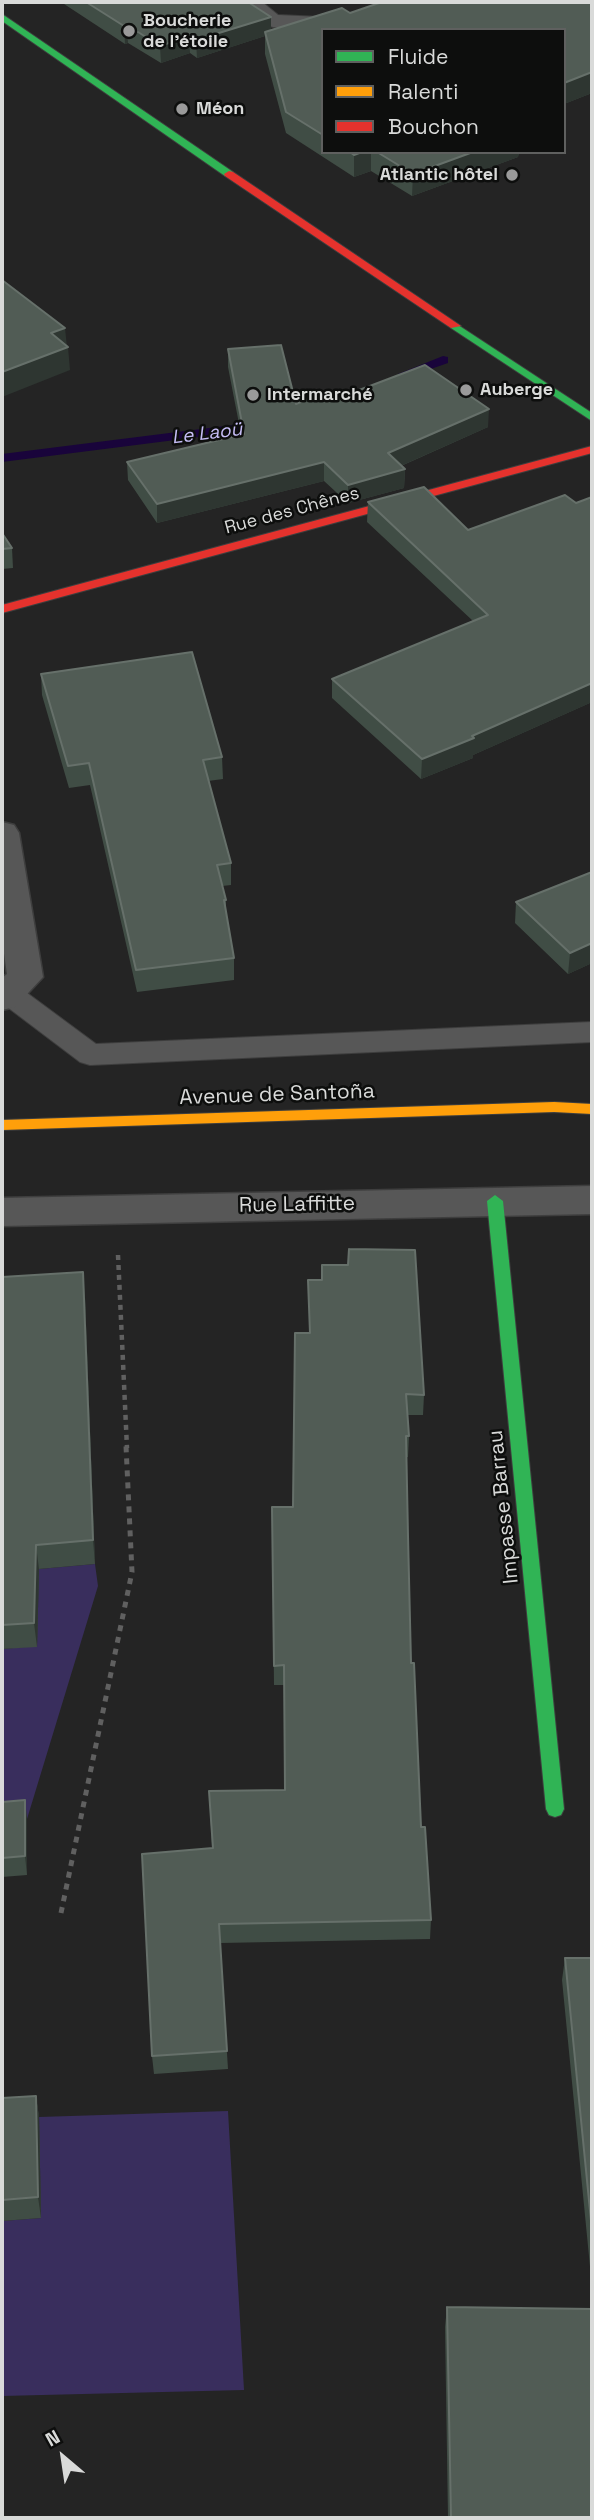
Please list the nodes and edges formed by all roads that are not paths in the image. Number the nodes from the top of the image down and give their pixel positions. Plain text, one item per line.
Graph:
1 (251, 2) edge
2 (2, 17) edge
3 (321, 23) edge
4 (592, 418) edge
5 (592, 449) edge
6 (2, 609) edge
7 (2, 833) edge
8 (5, 996) edge
9 (592, 1032) edge
10 (592, 1101) edge
11 (554, 1107) junction
12 (592, 1109) edge
13 (2, 1125) edge
14 (592, 1200) edge
15 (495, 1201) junction
16 (2, 1212) edge
17 (555, 1809) dead end

1 - 3 lane
2 - 4 main road
5 - 6 main road, Rue des Chênes
7 - 8 street
8 - 9 lane
10 - 11 main road, Avenue de Santoña
11 - 12 main road, Avenue de Santoña
11 - 13 main road, Avenue de Santoña
14 - 15 street, Rue Laffitte
15 - 16 street, Rue Laffitte
15 - 17 main road, Impasse Barrau

